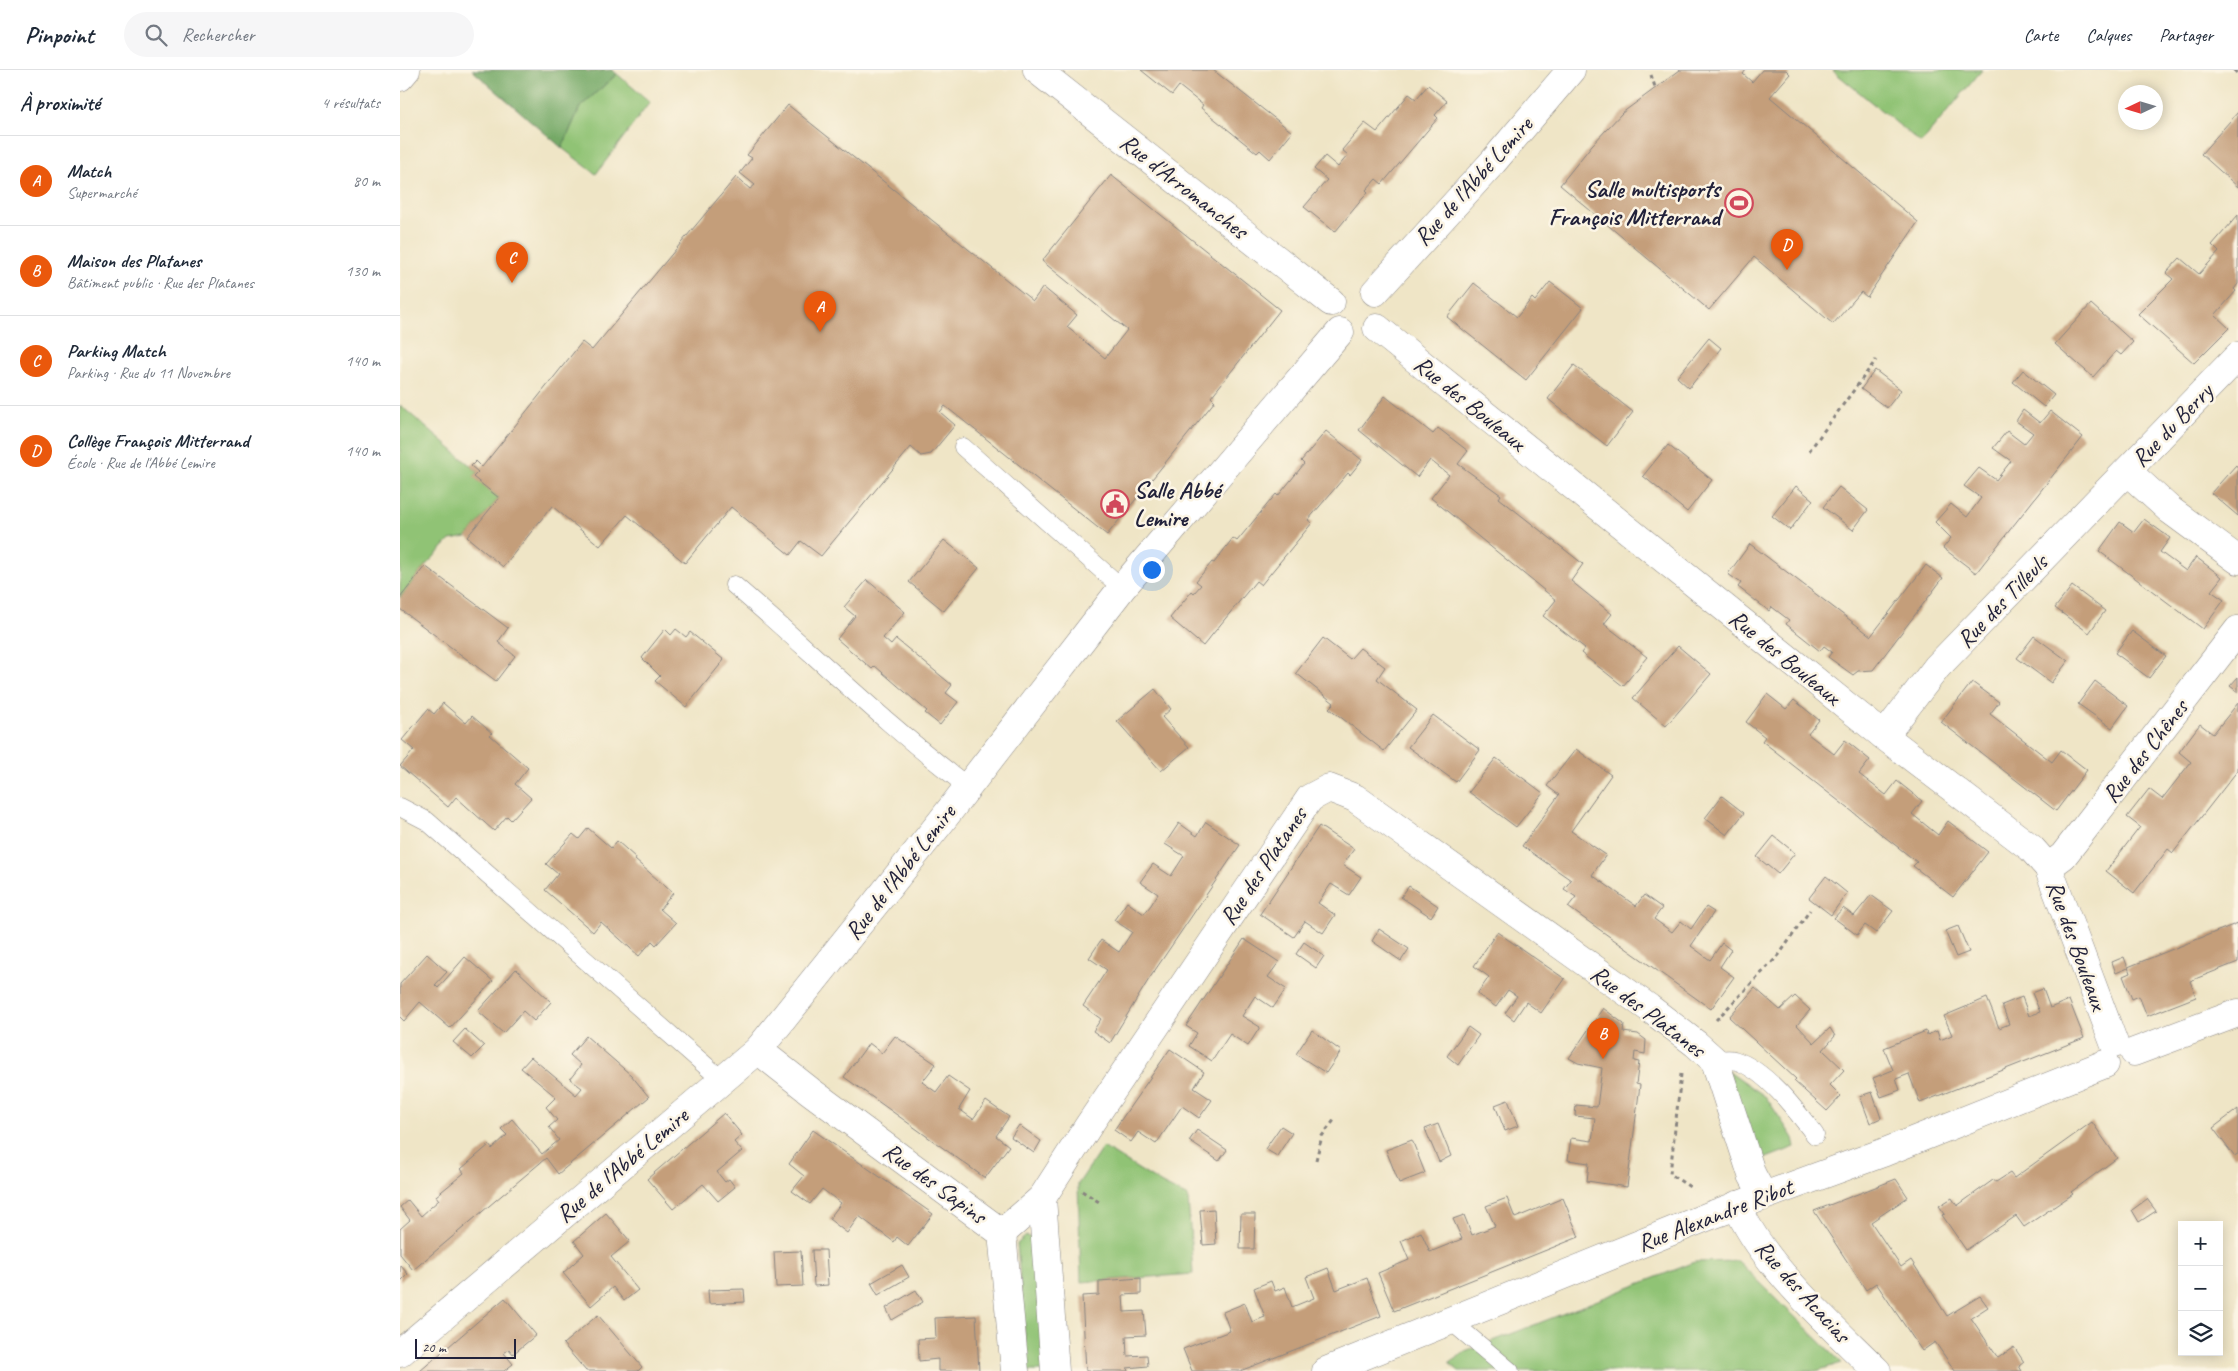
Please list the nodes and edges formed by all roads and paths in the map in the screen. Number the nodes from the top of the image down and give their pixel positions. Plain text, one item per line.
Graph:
1 (406, 70) edge
2 (1037, 70) edge
3 (1571, 70) edge
4 (2234, 70) edge
5 (2238, 74) edge
6 (1652, 75) dead end
7 (400, 77) edge
8 (1655, 87) dead end
9 (1375, 292) junction
10 (1332, 302) junction
11 (1378, 328) junction
12 (1340, 332) junction
13 (2238, 356) edge
14 (1876, 360) dead end
15 (963, 447) dead end
16 (1809, 451) dead end
17 (2128, 472) junction
18 (2238, 560) edge
19 (734, 585) dead end
20 (1122, 588) junction
21 (2238, 630) edge
22 (1884, 736) junction
23 (967, 786) junction
24 (400, 807) edge
25 (2048, 867) junction
26 (2238, 1012) edge
27 (758, 1050) junction
28 (2118, 1053) junction
29 (1715, 1061) junction
30 (722, 1080) junction
31 (1335, 1119) dead end
32 (1815, 1135) dead end
33 (1316, 1160) dead end
34 (1763, 1195) junction
35 (1042, 1198) junction
36 (1737, 1205) junction
37 (1002, 1233) junction
38 (1451, 1321) junction
39 (400, 1353) edge
40 (1015, 1371) edge
41 (1055, 1371) edge
42 (1326, 1371) edge
43 (1510, 1371) edge
44 (1877, 1371) edge

1 - 7 street
2 - 10 street, Rue d'Arromanches
3 - 9 street, Rue de l'Abbé Lemire
4 - 5 path
6 - 8 path
9 - 10 street
9 - 11 street
10 - 12 street
11 - 12 street
11 - 22 street, Rue des Bouleaux
12 - 20 street, Rue de l'Abbé Lemire
13 - 17 street, Rue du Berry
14 - 16 path
15 - 20 lane
17 - 18 street
17 - 22 street, Rue des Tilleuls
19 - 23 lane
20 - 23 street, Rue de l'Abbé Lemire
21 - 25 street, Rue des Chênes
22 - 25 street, Rue des Bouleaux
23 - 27 street, Rue de l'Abbé Lemire
24 - 30 lane
25 - 28 street, Rue des Bouleaux
26 - 28 street, Rue Alexandre Ribot
27 - 30 street, Rue de l'Abbé Lemire
27 - 37 street, Rue des Sapins
28 - 34 street, Rue Alexandre Ribot
29 - 32 lane, Rue des Platanes
29 - 34 street, Rue des Platanes
29 - 35 street, Rue des Platanes
30 - 39 street, Rue de l'Abbé Lemire
31 - 33 path
34 - 36 street, Rue Alexandre Ribot
35 - 37 street, Rue des Platanes
35 - 41 street
36 - 38 street, Rue Alexandre Ribot
36 - 44 street, Rue des Acacias
37 - 40 street, Rue des Sapins
38 - 42 street, Rue Alexandre Ribot
38 - 43 lane

